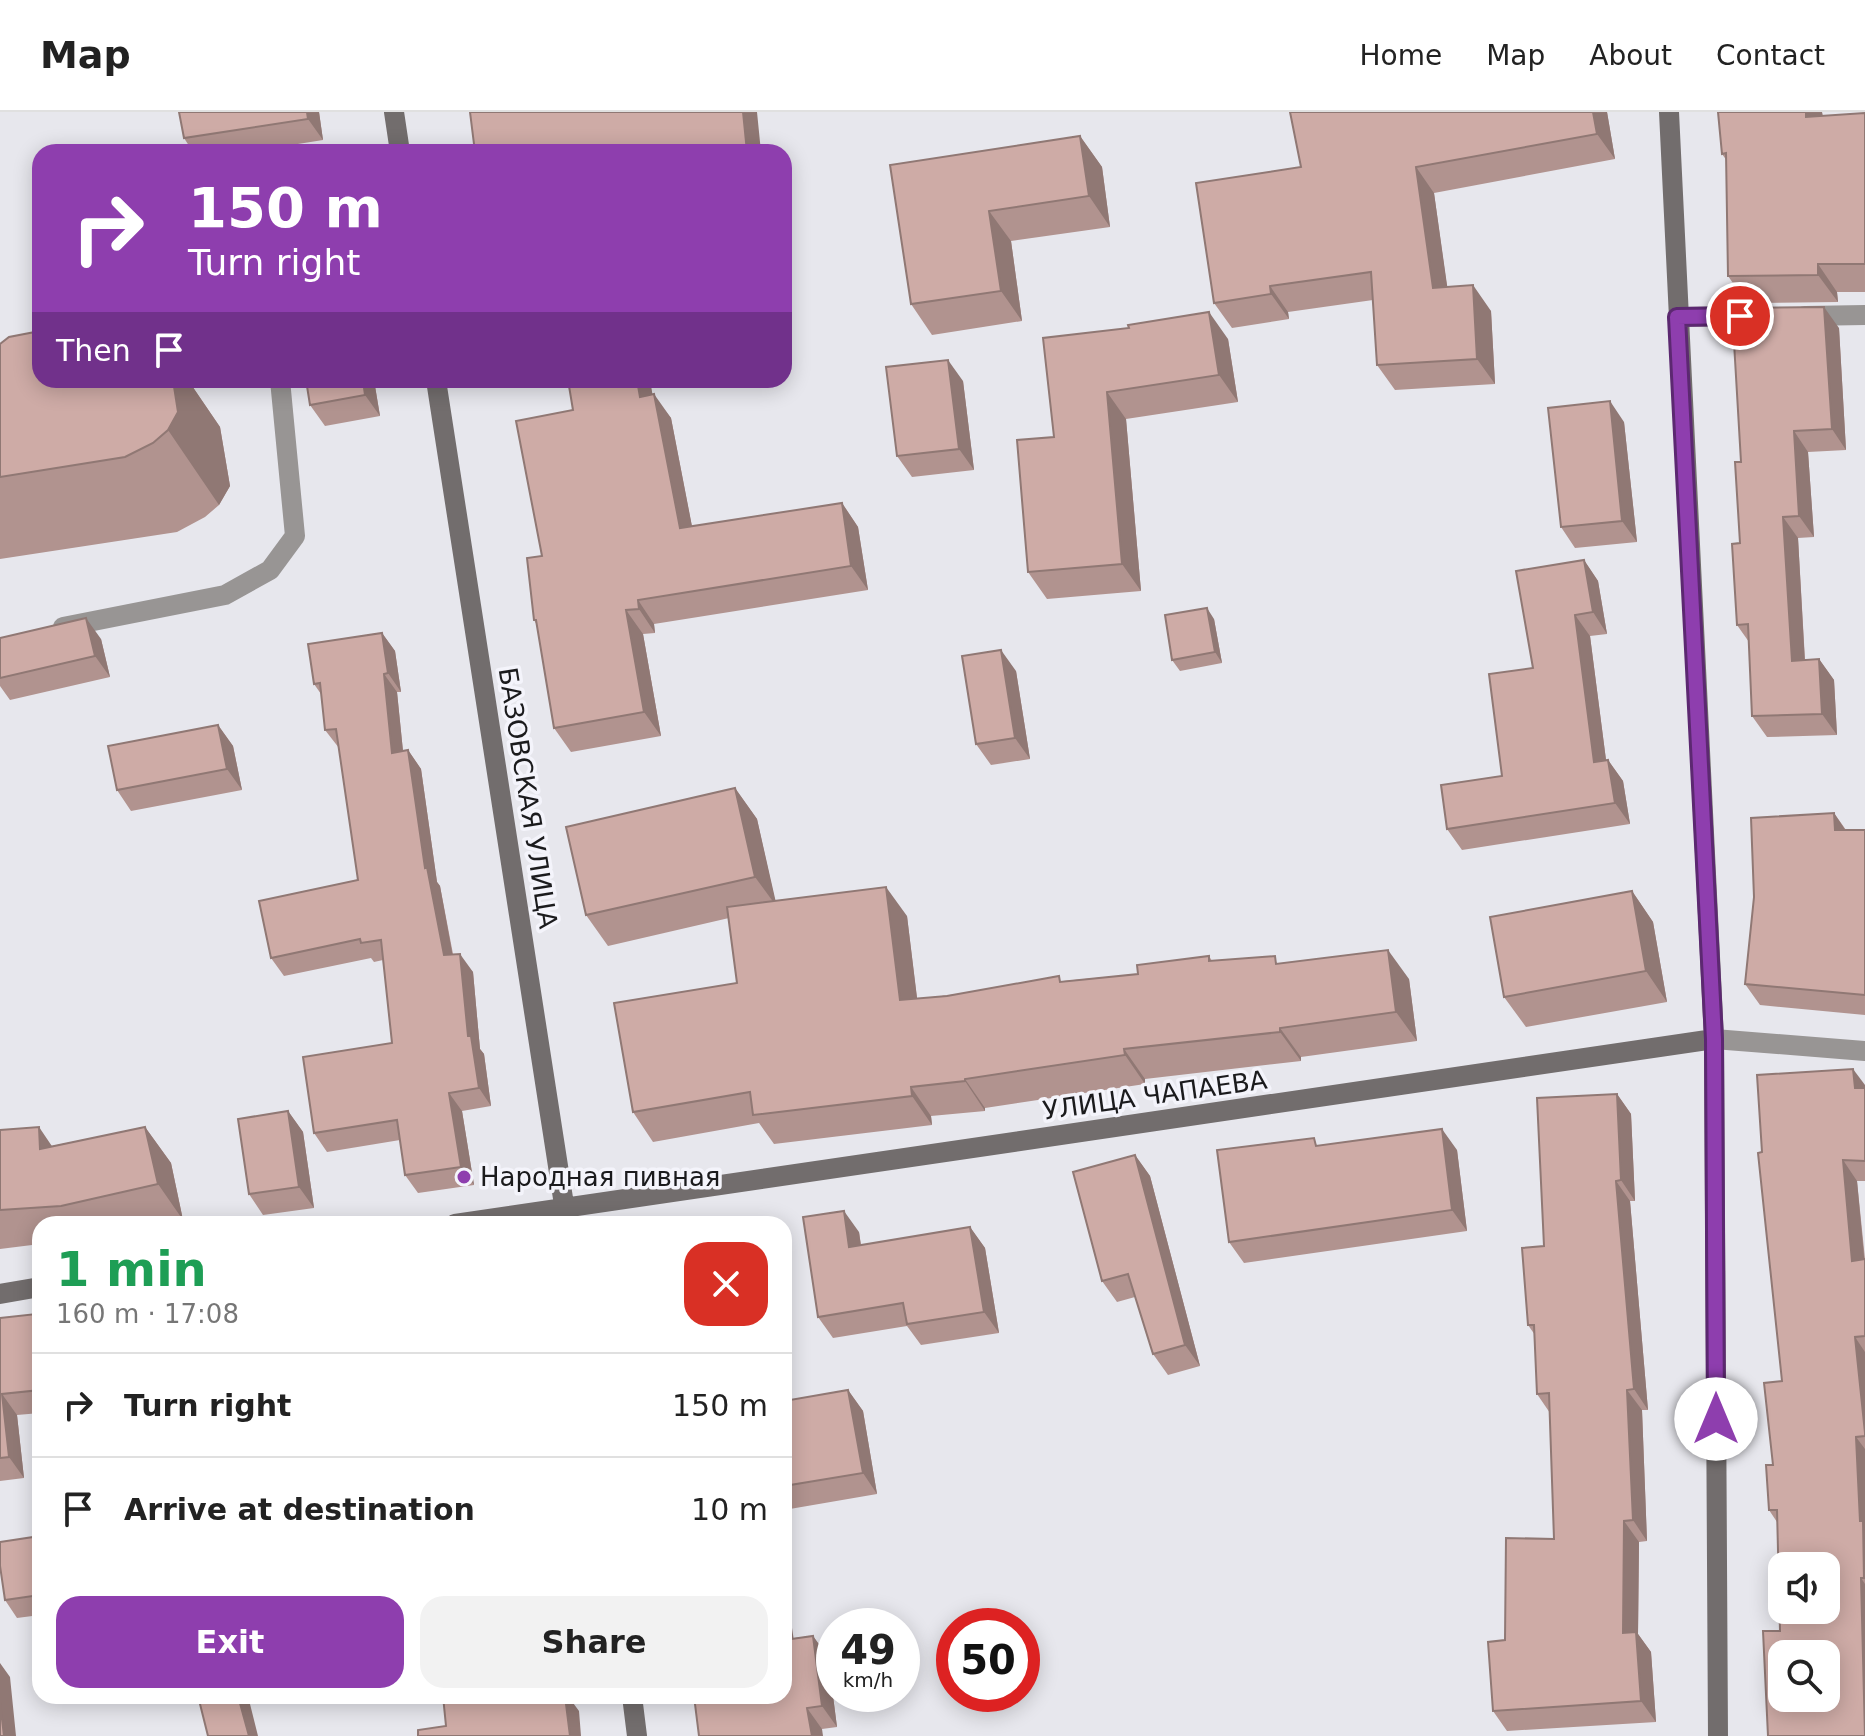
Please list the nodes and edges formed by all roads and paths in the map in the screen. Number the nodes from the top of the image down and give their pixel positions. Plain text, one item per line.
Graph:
1 (394, 112) edge
2 (1669, 112) edge
3 (399, 144) edge
4 (1865, 315) edge
5 (1677, 317) junction
6 (281, 388) edge
7 (437, 388) edge
8 (45, 631) edge
9 (1714, 1039) junction
10 (1865, 1051) edge
11 (566, 1216) edge
12 (32, 1288) edge
13 (0, 1294) edge
14 (633, 1704) edge
15 (637, 1736) edge
16 (1718, 1736) edge

1 - 3 street
2 - 5 street
4 - 5 street
5 - 9 street
6 - 8 street
7 - 11 street, БАЗОВСКАЯ УЛИЦА
9 - 10 street, УЛИЦА ЧАПАЕВА
9 - 11 street, УЛИЦА ЧАПАЕВА
9 - 16 street
12 - 13 street
14 - 15 street

